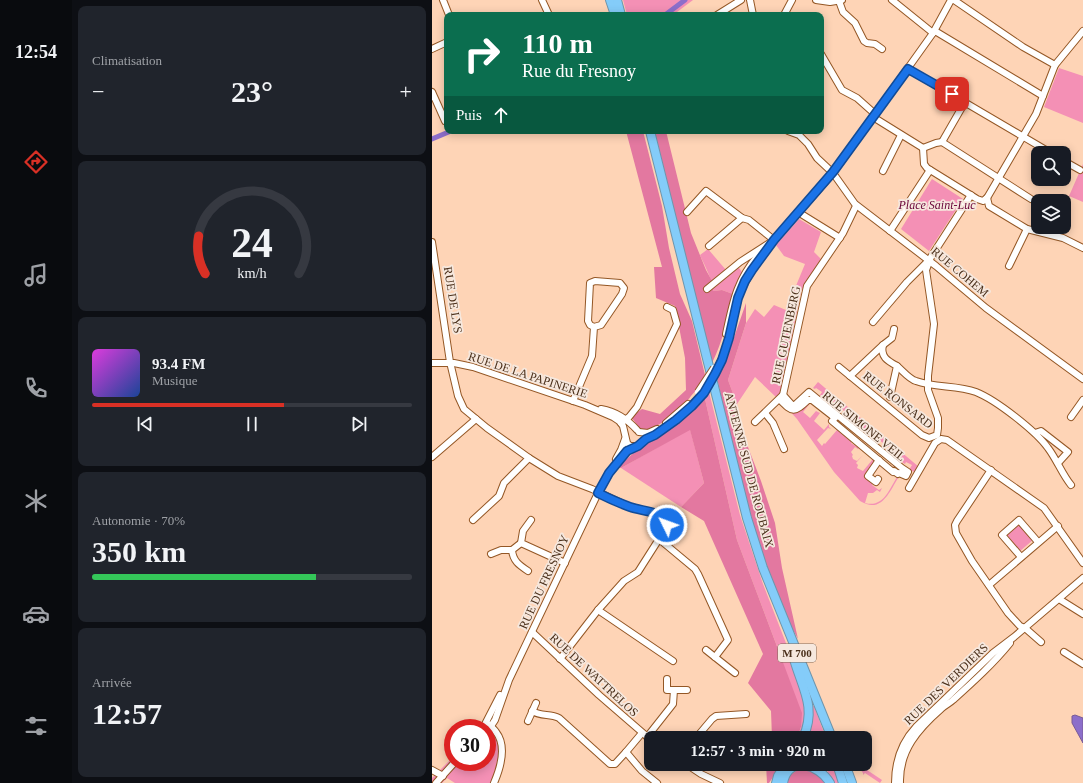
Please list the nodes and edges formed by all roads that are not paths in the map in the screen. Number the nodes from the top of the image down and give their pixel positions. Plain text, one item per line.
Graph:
1 (443, 0) edge
2 (542, 0) edge
3 (610, 0) edge
4 (617, 0) edge
5 (741, 0) edge
6 (750, 0) edge
7 (792, 0) edge
8 (816, 0) edge
9 (892, 0) edge
10 (952, 0) edge
11 (840, 1) edge
12 (448, 12) edge
13 (548, 12) edge
14 (613, 12) edge
15 (620, 12) edge
16 (722, 12) edge
17 (752, 12) edge
18 (786, 12) edge
19 (1083, 31) edge
20 (934, 32) junction
21 (444, 43) edge
22 (432, 48) edge
23 (882, 49) dead end
24 (824, 59) edge
25 (1055, 65) junction
26 (908, 69) junction
27 (432, 92) edge
28 (1043, 96) junction
29 (965, 102) junction
30 (874, 115) junction
31 (444, 119) edge
32 (648, 134) edge
33 (651, 134) edge
34 (794, 134) edge
35 (901, 134) junction
36 (1023, 136) junction
37 (942, 142) junction
38 (1039, 146) edge
39 (923, 148) junction
40 (1071, 165) edge
41 (883, 170) dead end
42 (930, 170) junction
43 (1080, 170) dead end
44 (833, 172) junction
45 (999, 179) junction
46 (971, 195) junction
47 (987, 198) junction
48 (1031, 199) dead end
49 (856, 206) junction
50 (687, 212) dead end
51 (798, 212) junction
52 (742, 218) junction
53 (1027, 229) junction
54 (890, 231) junction
55 (840, 238) junction
56 (774, 240) junction
57 (432, 242) edge
58 (709, 246) dead end
59 (1083, 248) edge
60 (929, 260) junction
61 (740, 262) junction
62 (1009, 266) dead end
63 (750, 269) junction
64 (707, 290) dead end
65 (667, 307) dead end
66 (873, 322) dead end
67 (594, 327) junction
68 (894, 329) dead end
69 (883, 345) junction
70 (450, 362) junction
71 (432, 363) edge
72 (897, 366) junction
73 (839, 367) dead end
74 (850, 376) junction
75 (1083, 379) edge
76 (928, 384) junction
77 (699, 395) junction
78 (781, 397) junction
79 (890, 397) dead end
80 (1083, 400) edge
81 (573, 401) junction
82 (765, 413) junction
83 (1071, 417) dead end
84 (476, 419) junction
85 (624, 421) junction
86 (755, 422) dead end
87 (638, 431) junction
88 (1035, 434) junction
89 (625, 438) junction
90 (935, 440) junction
91 (637, 445) junction
92 (784, 449) dead end
93 (432, 457) edge
94 (529, 458) junction
95 (879, 460) junction
96 (1058, 463) junction
97 (991, 470) junction
98 (907, 474) junction
99 (915, 478) junction
100 (874, 481) dead end
101 (1071, 485) dead end
102 (909, 488) dead end
103 (598, 493) junction
104 (473, 520) dead end
105 (531, 520) dead end
106 (1058, 526) junction
107 (659, 539) junction
108 (1038, 542) junction
109 (521, 543) junction
110 (512, 550) junction
111 (491, 554) dead end
112 (1021, 557) junction
113 (565, 563) junction
114 (1083, 563) edge
115 (528, 571) dead end
116 (1083, 578) edge
117 (989, 585) junction
118 (1059, 599) junction
119 (598, 610) junction
120 (1083, 614) edge
121 (1025, 628) junction
122 (532, 632) junction
123 (1019, 633) junction
124 (1041, 642) dead end
125 (706, 650) dead end
126 (792, 650) junction
127 (1064, 652) dead end
128 (715, 657) junction
129 (560, 659) junction
130 (673, 661) dead end
131 (1083, 664) edge
132 (735, 673) dead end
133 (667, 679) dead end
134 (674, 690) junction
135 (687, 690) dead end
136 (536, 703) dead end
137 (532, 711) junction
138 (746, 714) dead end
139 (491, 719) edge
140 (528, 721) dead end
141 (652, 731) edge
142 (703, 731) edge
143 (805, 731) edge
144 (825, 731) edge
145 (830, 731) edge
146 (496, 734) edge
147 (644, 734) edge
148 (644, 739) edge
149 (626, 752) junction
150 (432, 770) edge
151 (447, 771) edge
152 (696, 771) edge
153 (782, 771) edge
154 (839, 771) edge
155 (843, 771) edge
156 (848, 771) edge
157 (443, 776) junction
158 (776, 781) edge
159 (436, 783) edge
160 (494, 783) edge
161 (657, 783) edge
162 (720, 783) edge
163 (783, 783) edge
164 (830, 783) edge
165 (843, 783) edge
166 (847, 783) edge
167 (852, 783) edge
168 (895, 783) edge
169 (900, 783) edge

1 - 12 street
2 - 13 street
3 - 14 highway
4 - 15 highway
5 - 16 street
6 - 17 street
7 - 18 street
8 - 11 street
9 - 20 street
10 - 20 street
10 - 25 street
11 - 23 street
19 - 25 street
20 - 26 street
20 - 28 street
21 - 22 street
24 - 30 street
25 - 28 street
26 - 29 street
26 - 30 street
27 - 31 street
28 - 36 street
29 - 36 street
29 - 37 street
30 - 35 street
30 - 44 street
32 - 126 highway, ANTENNE SUD DE ROUBAIX / M 700
33 - 145 highway, ANTENNE SUD DE ROUBAIX / M 700
34 - 44 street, RUE COHEM
35 - 39 street
35 - 41 street
36 - 38 street
36 - 45 street
37 - 39 street
37 - 45 street
39 - 42 street
40 - 43 street
42 - 46 street
42 - 54 street
44 - 49 street, RUE COHEM
44 - 51 street
45 - 47 street
45 - 48 street
46 - 47 street
46 - 60 street
47 - 53 street
49 - 54 street, RUE COHEM
49 - 55 street, RUE GUTENBERG
50 - 52 street
51 - 55 street
51 - 56 street
52 - 56 street
52 - 58 street
53 - 59 street
53 - 62 street
54 - 60 street, RUE COHEM
55 - 78 street, RUE GUTENBERG
56 - 61 street
56 - 63 street
57 - 70 street, RUE DE LYS
60 - 66 street
60 - 75 street, RUE COHEM
60 - 76 street
61 - 63 street
61 - 64 street
63 - 77 street, bridge
65 - 85 street
67 - 67 street
67 - 81 street
68 - 69 street, RUE RONSARD
69 - 72 street, RUE RONSARD
69 - 74 street, RUE RONSARD
70 - 71 street, RUE DE LA PAPINERIE
70 - 81 street, RUE DE LA PAPINERIE
70 - 84 street, RUE DE LYS
72 - 76 street, RUE RONSARD
72 - 79 street, RUE RONSARD
73 - 74 street, RUE RONSARD
74 - 90 street, RUE RONSARD
76 - 88 street, RUE RONSARD
76 - 90 street
77 - 87 street
77 - 91 street, RUE DU FRESNOY
78 - 82 street, RUE GUTENBERG
78 - 95 street
78 - 98 street
80 - 83 street
81 - 85 street, RUE DE LA PAPINERIE
82 - 86 street, RUE GUTENBERG
82 - 92 street
84 - 93 street
84 - 94 street, RUE DE LYS
85 - 87 street, RUE DE LA PAPINERIE
85 - 89 street
87 - 89 street
87 - 91 street
88 - 96 street
88 - 96 street
89 - 91 street
89 - 103 street, RUE DU FRESNOY
90 - 97 street, RUE RONSARD
90 - 99 street
91 - 103 street, RUE DU FRESNOY
94 - 103 street, RUE DE LYS
94 - 104 street
95 - 98 street
95 - 100 street
96 - 101 street
97 - 106 street, RUE RONSARD
97 - 117 street
98 - 99 street, RUE SIMONE VEIL
99 - 102 street
103 - 107 street, RUE DE LYS
103 - 113 street, RUE DU FRESNOY
105 - 109 street
106 - 108 street
106 - 114 street, RUE RONSARD
107 - 119 street
107 - 128 street
108 - 112 street
108 - 112 street
109 - 110 street
109 - 113 street
110 - 111 street
110 - 115 street
112 - 117 street
113 - 122 street, RUE DU FRESNOY
116 - 118 street, RUE DES VERDIERS
117 - 121 street
118 - 120 street
118 - 121 street, RUE DES VERDIERS
119 - 129 street
119 - 130 street
121 - 123 street, RUE DES VERDIERS
121 - 124 street
122 - 129 street, RUE DE WATTRELOS
122 - 139 street, RUE DU FRESNOY
123 - 168 street, RUE DES VERDIERS
123 - 169 street, RUE DES VERDIERS
125 - 128 street
126 - 143 highway
126 - 144 highway, ANTENNE SUD DE ROUBAIX / M 700
127 - 131 street
128 - 132 street
129 - 147 street, RUE DE WATTRELOS
133 - 134 street
134 - 135 street
134 - 141 street
136 - 137 street
137 - 140 street
137 - 149 street
138 - 142 street
146 - 160 street
148 - 149 street
149 - 161 street
150 - 157 street
151 - 157 street
152 - 162 street
153 - 158 highway
154 - 165 highway
155 - 166 highway
156 - 167 highway
157 - 159 street
163 - 164 highway

